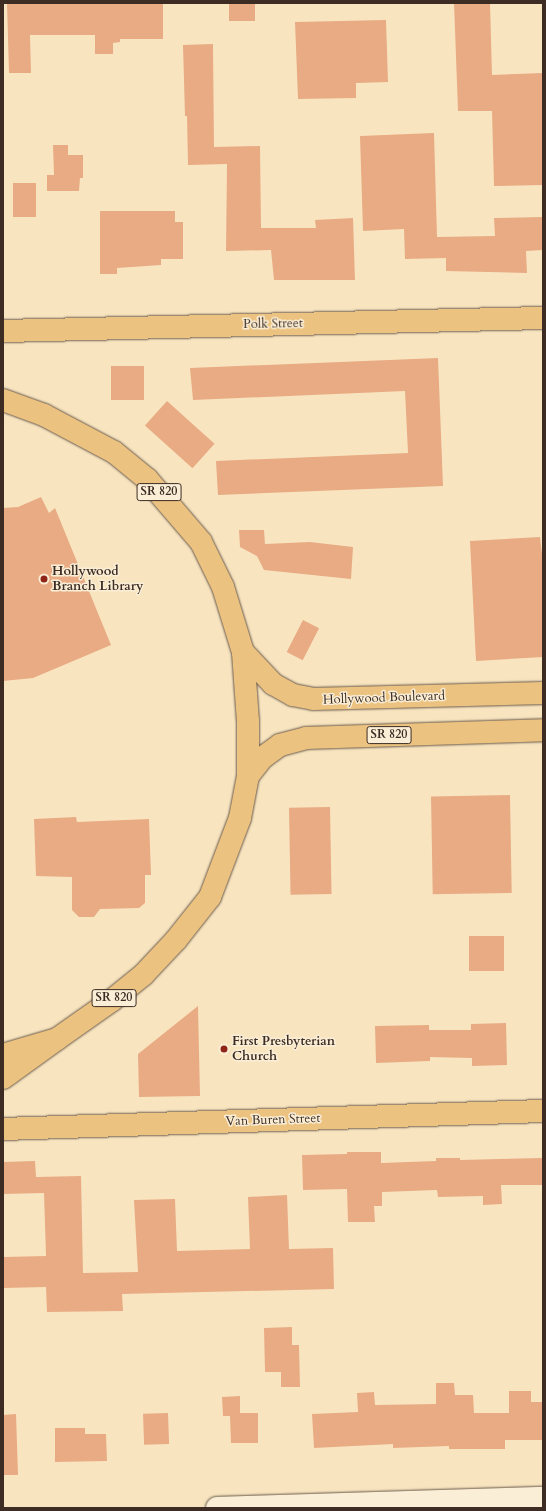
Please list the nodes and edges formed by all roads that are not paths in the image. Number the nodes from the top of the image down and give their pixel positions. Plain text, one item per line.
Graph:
1 (543, 318) edge
2 (3, 331) edge
3 (3, 400) edge
4 (243, 652) junction
5 (543, 693) edge
6 (543, 730) edge
7 (248, 776) junction
8 (57, 1039) junction
9 (3, 1055) edge
10 (3, 1078) edge
11 (543, 1111) edge
12 (3, 1129) edge
13 (543, 1498) edge
14 (217, 1508) edge

1 - 2 main road, Polk Street
3 - 4 main road, SR 820
4 - 5 main road, Hollywood Boulevard / SR 820
4 - 7 main road
6 - 7 main road, SR 820
7 - 8 main road, SR 820
8 - 9 main road, SR 820
8 - 10 main road
11 - 12 main road, Van Buren Street
13 - 14 street

